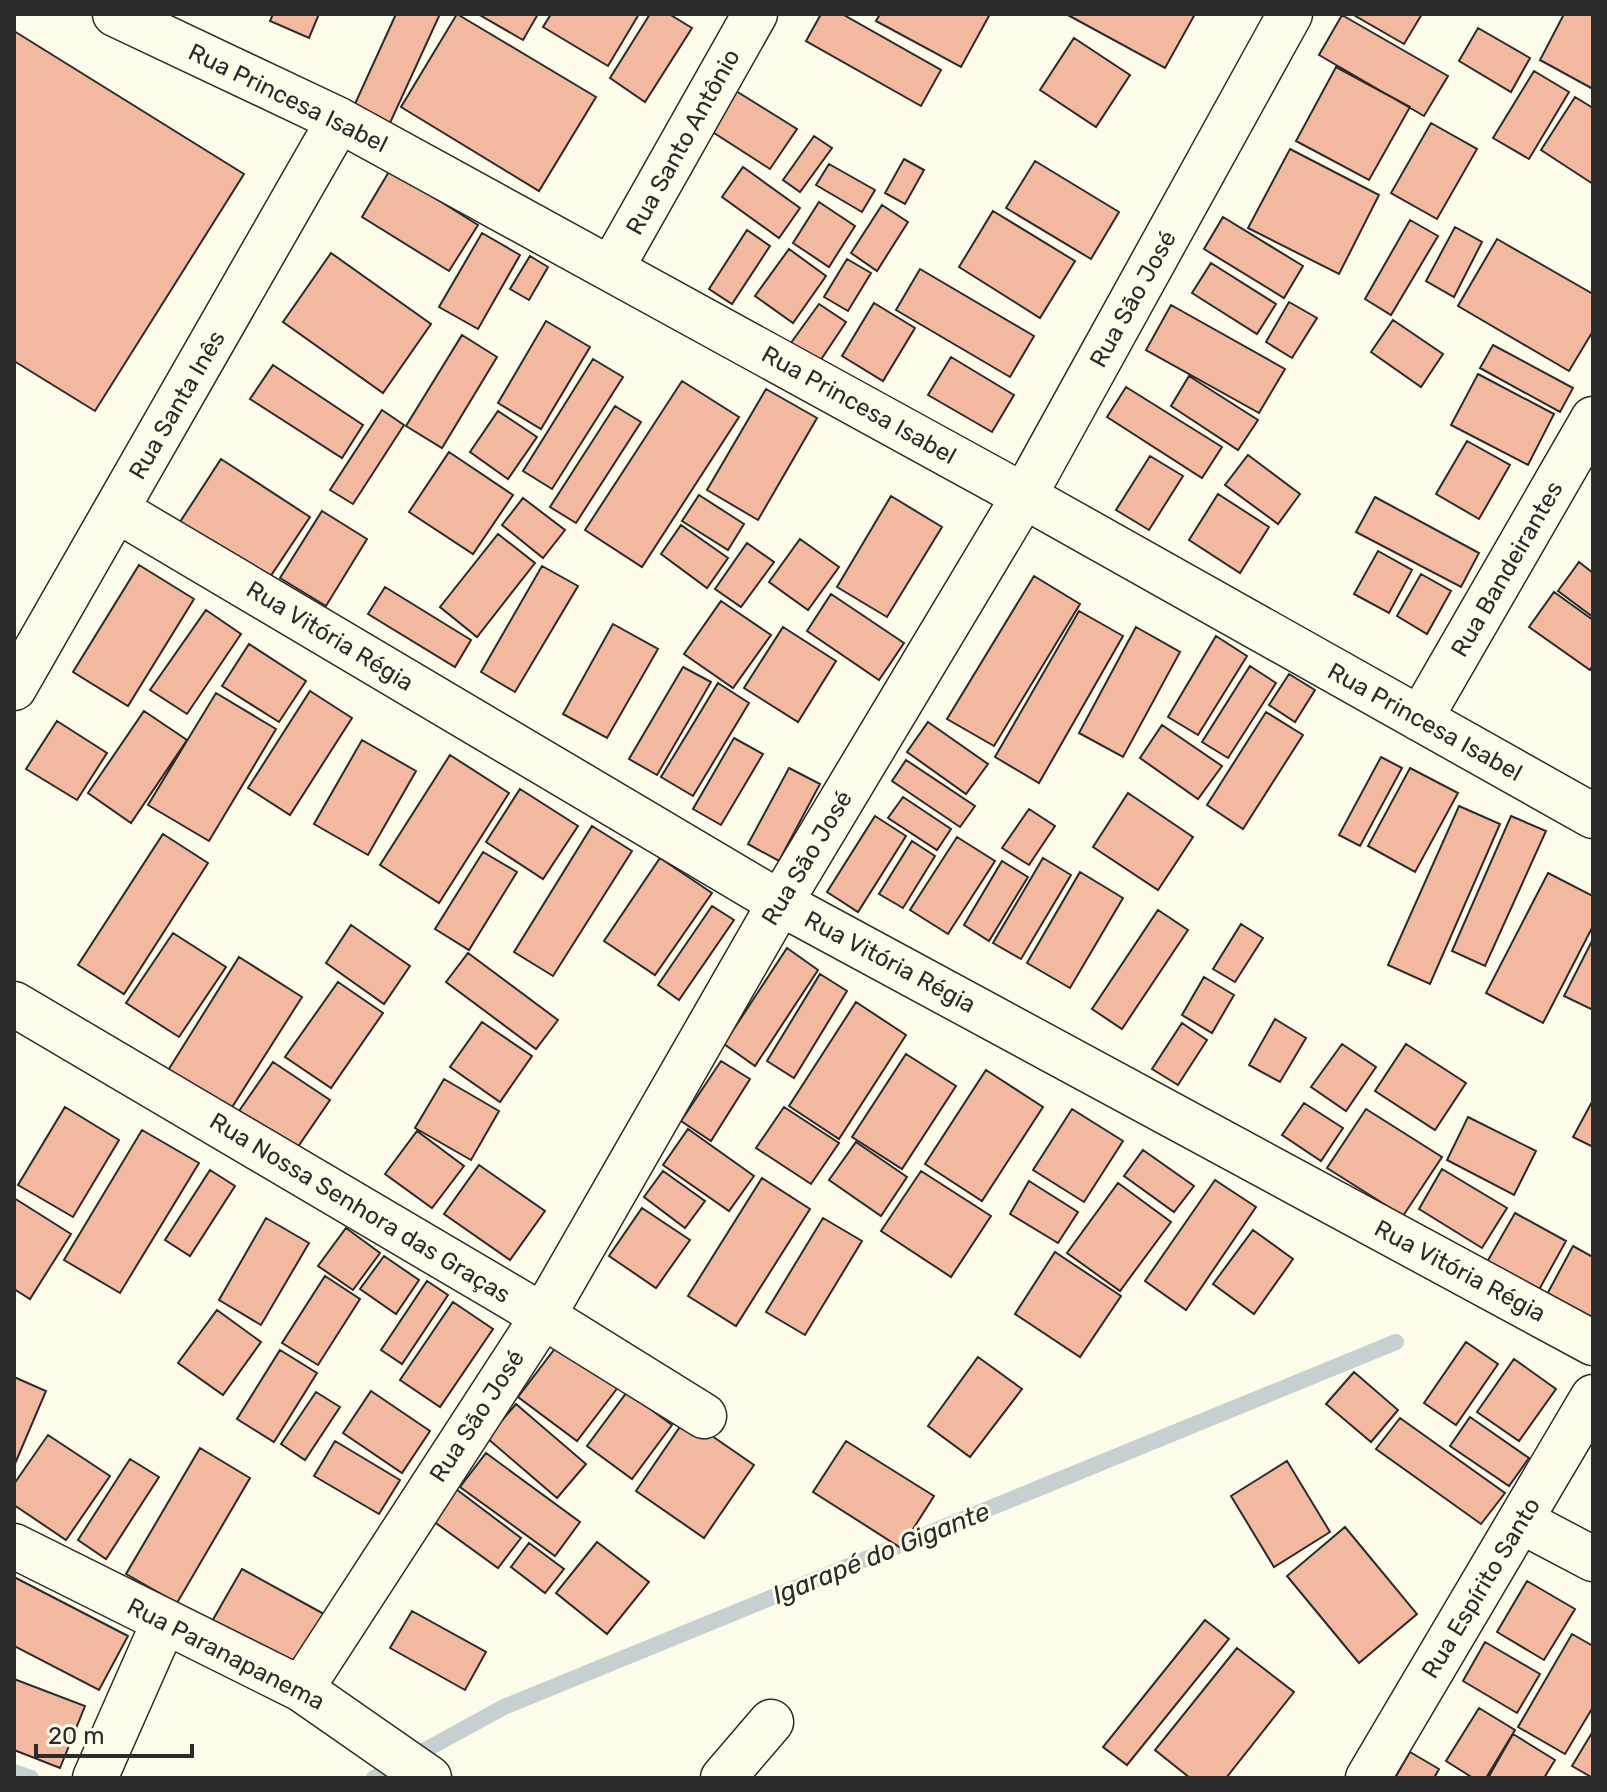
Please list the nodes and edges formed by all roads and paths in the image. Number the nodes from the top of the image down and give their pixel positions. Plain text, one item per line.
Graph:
1 (115, 14) edge
2 (755, 14) edge
3 (1290, 14) edge
4 (339, 120) junction
5 (611, 269) junction
6 (1593, 419) edge
7 (1024, 496) junction
8 (117, 510) junction
9 (14, 688) edge
10 (1420, 719) junction
11 (1593, 816) edge
12 (780, 903) junction
13 (14, 1004) edge
14 (543, 1316) junction
15 (1593, 1343) edge
16 (1593, 1397) edge
17 (704, 1416) dead end
18 (1521, 1521) junction
19 (14, 1546) edge
20 (1593, 1559) edge
21 (164, 1622) junction
22 (301, 1689) junction
23 (771, 1722) dead end
24 (95, 1778) edge
25 (429, 1778) edge
26 (723, 1778) edge
27 (1368, 1778) edge

1 - 4 street, Rua Princesa Isabel
2 - 5 street, Rua Santo Antônio
3 - 7 street, Rua São José
4 - 5 street, Rua Princesa Isabel
4 - 8 street, Rua Santa Inês
5 - 7 street, Rua Princesa Isabel
6 - 10 street, Rua Bandeirantes
7 - 10 street, Rua Princesa Isabel
7 - 12 street, Rua São José
8 - 9 street, Rua Santa Inês
8 - 12 street, Rua Vitória Régia
10 - 11 street, Rua Princesa Isabel
12 - 14 street, Rua São José
12 - 15 street, Rua Vitória Régia
13 - 14 street, Rua Nossa Senhora das Graças
14 - 17 street, Rua Nossa Senhora das Graças
14 - 22 street, Rua São José
16 - 18 street, Rua Espírito Santo
18 - 20 street
18 - 27 street, Rua Espírito Santo
19 - 21 street, Rua Paranapanema
21 - 22 street, Rua Paranapanema
21 - 24 street
22 - 25 street, Rua Paranapanema
23 - 26 street

